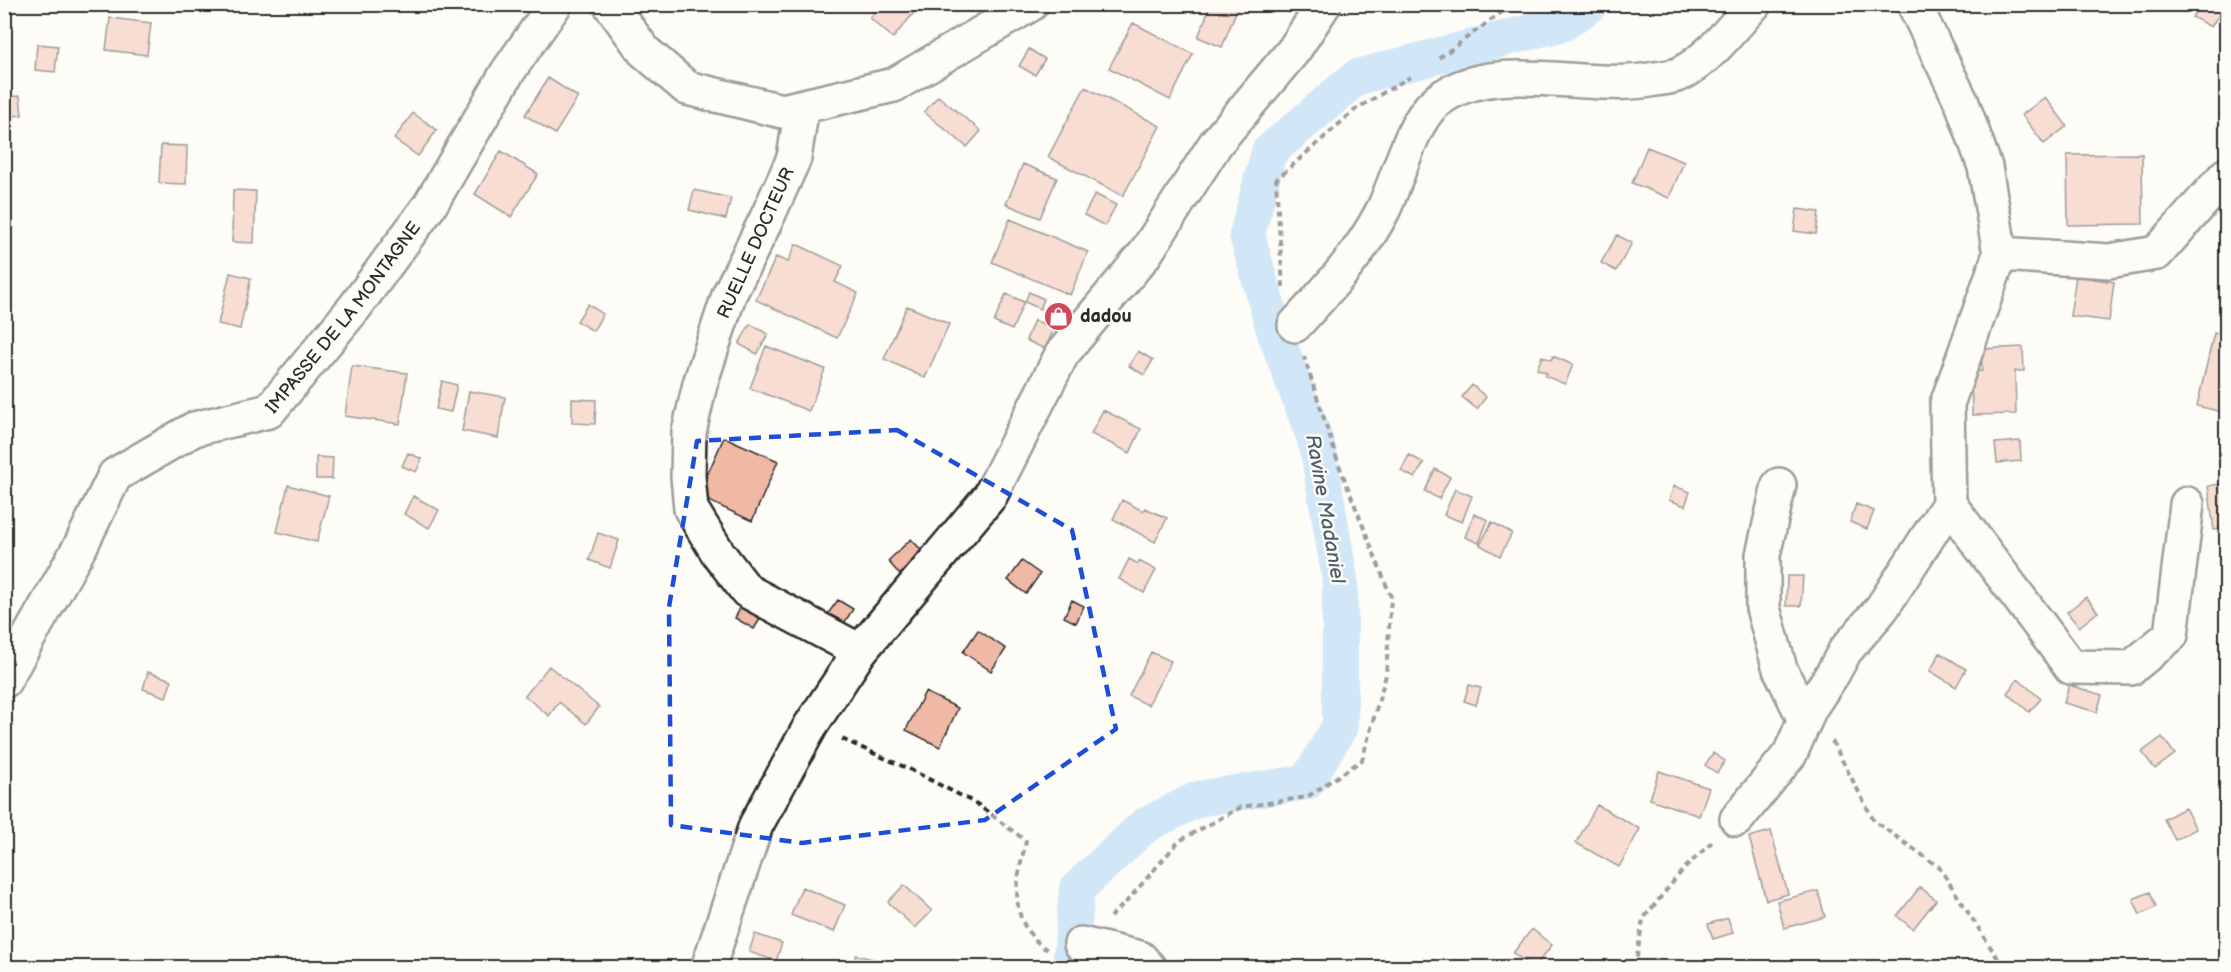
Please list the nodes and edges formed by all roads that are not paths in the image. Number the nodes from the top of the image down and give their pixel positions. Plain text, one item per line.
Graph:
1 (555, 4) edge
2 (610, 4) edge
3 (1031, 4) edge
4 (1754, 4) edge
5 (1914, 4) edge
6 (1316, 7) edge
7 (802, 106) junction
8 (2226, 175) edge
9 (2000, 254) junction
10 (1294, 326) road end
11 (1779, 485) dead end
12 (1949, 504) junction
13 (2187, 504) dead end
14 (860, 651) junction
15 (4, 681) edge
16 (1807, 714) junction
17 (1737, 819) road end
18 (1081, 944) road end
19 (708, 968) edge
20 (1149, 968) edge

1 - 15 street, IMPASSE DE LA MONTAGNE
2 - 7 street
3 - 7 street
4 - 10 street
5 - 9 street
6 - 14 street
7 - 14 street, RUELLE DOCTEUR
8 - 9 street
9 - 12 street
11 - 16 street
12 - 13 street
12 - 16 street
14 - 19 street
16 - 17 street
18 - 20 street

